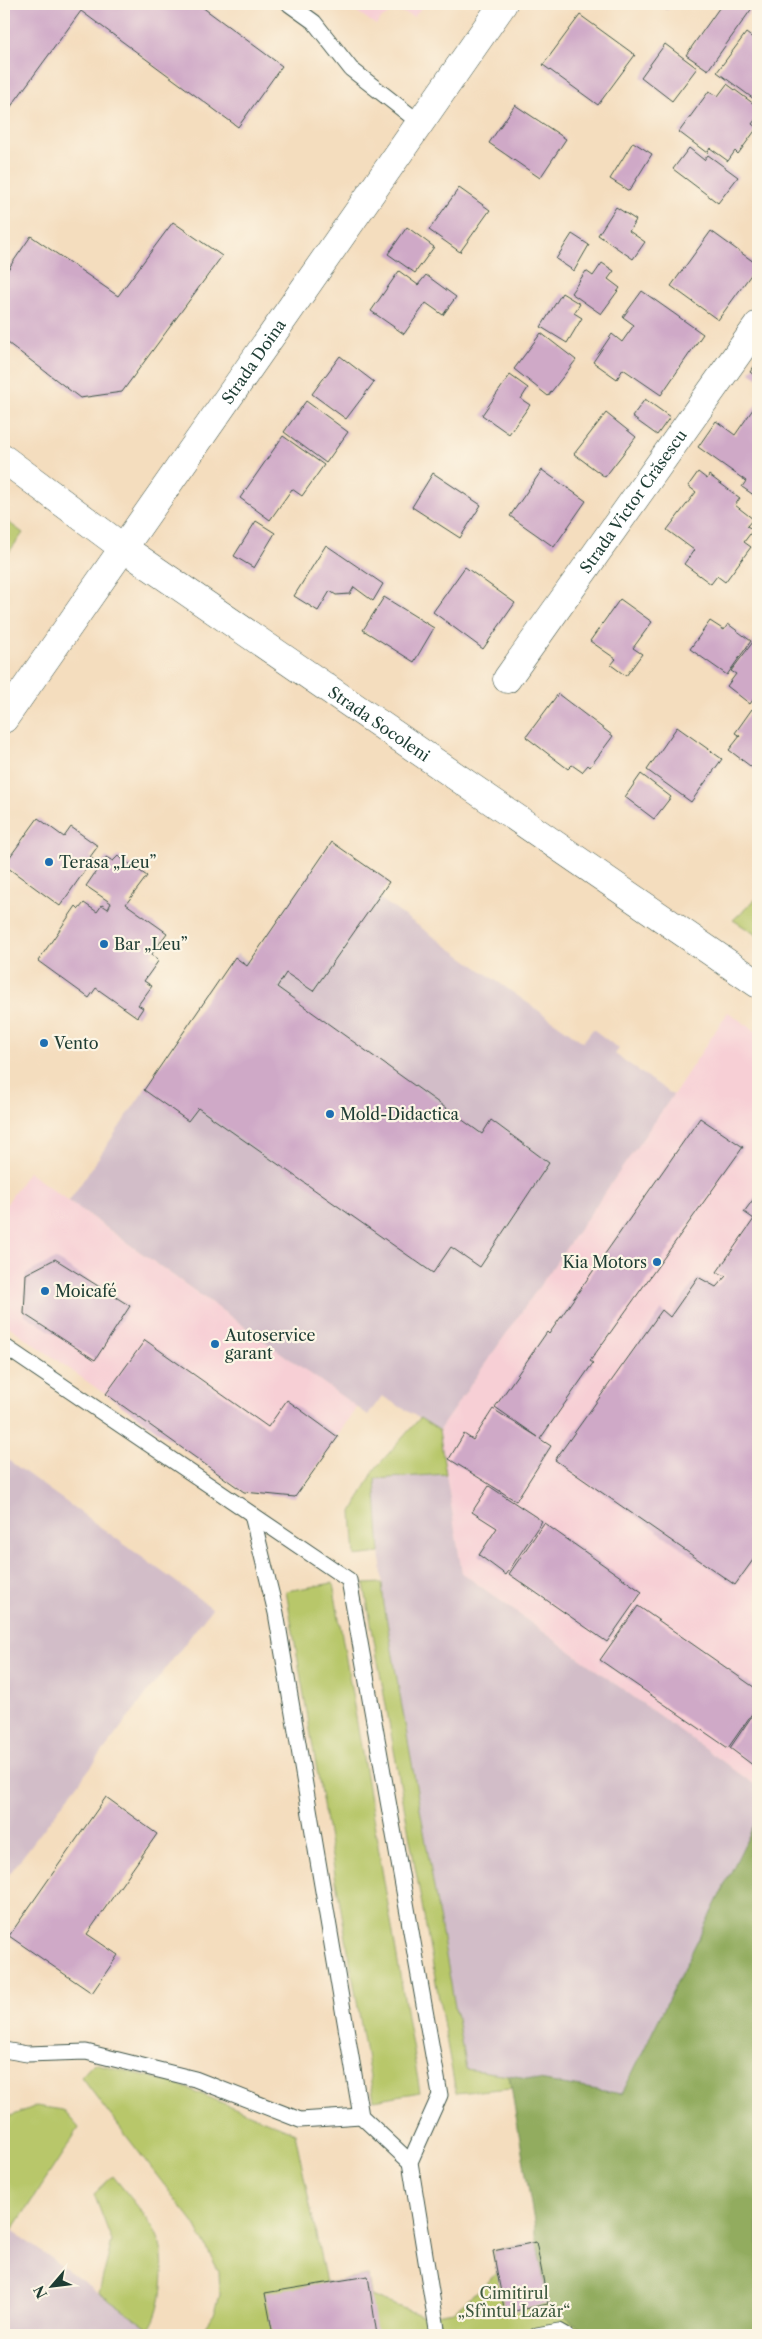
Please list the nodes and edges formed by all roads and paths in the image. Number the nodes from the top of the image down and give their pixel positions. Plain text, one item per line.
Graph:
1 (289, 4) edge
2 (503, 4) edge
3 (420, 123) junction
4 (758, 325) edge
5 (4, 459) edge
6 (122, 547) junction
7 (507, 680) dead end
8 (4, 718) edge
9 (758, 984) edge
10 (4, 1346) edge
11 (252, 1515) junction
12 (4, 2050) edge
13 (361, 2116) junction
14 (410, 2162) junction
15 (438, 2335) edge
16 (537, 2335) edge
17 (566, 2335) edge

1 - 3 lane
2 - 3 street, Strada Doina
3 - 6 street, Strada Doina
4 - 7 street, Strada Victor Crăsescu
5 - 6 street, Strada Socoleni
6 - 8 street, Strada Doina
6 - 9 street, Strada Socoleni
10 - 11 lane
11 - 13 lane
11 - 14 lane
12 - 13 lane
13 - 14 lane
14 - 15 lane
16 - 17 lane

